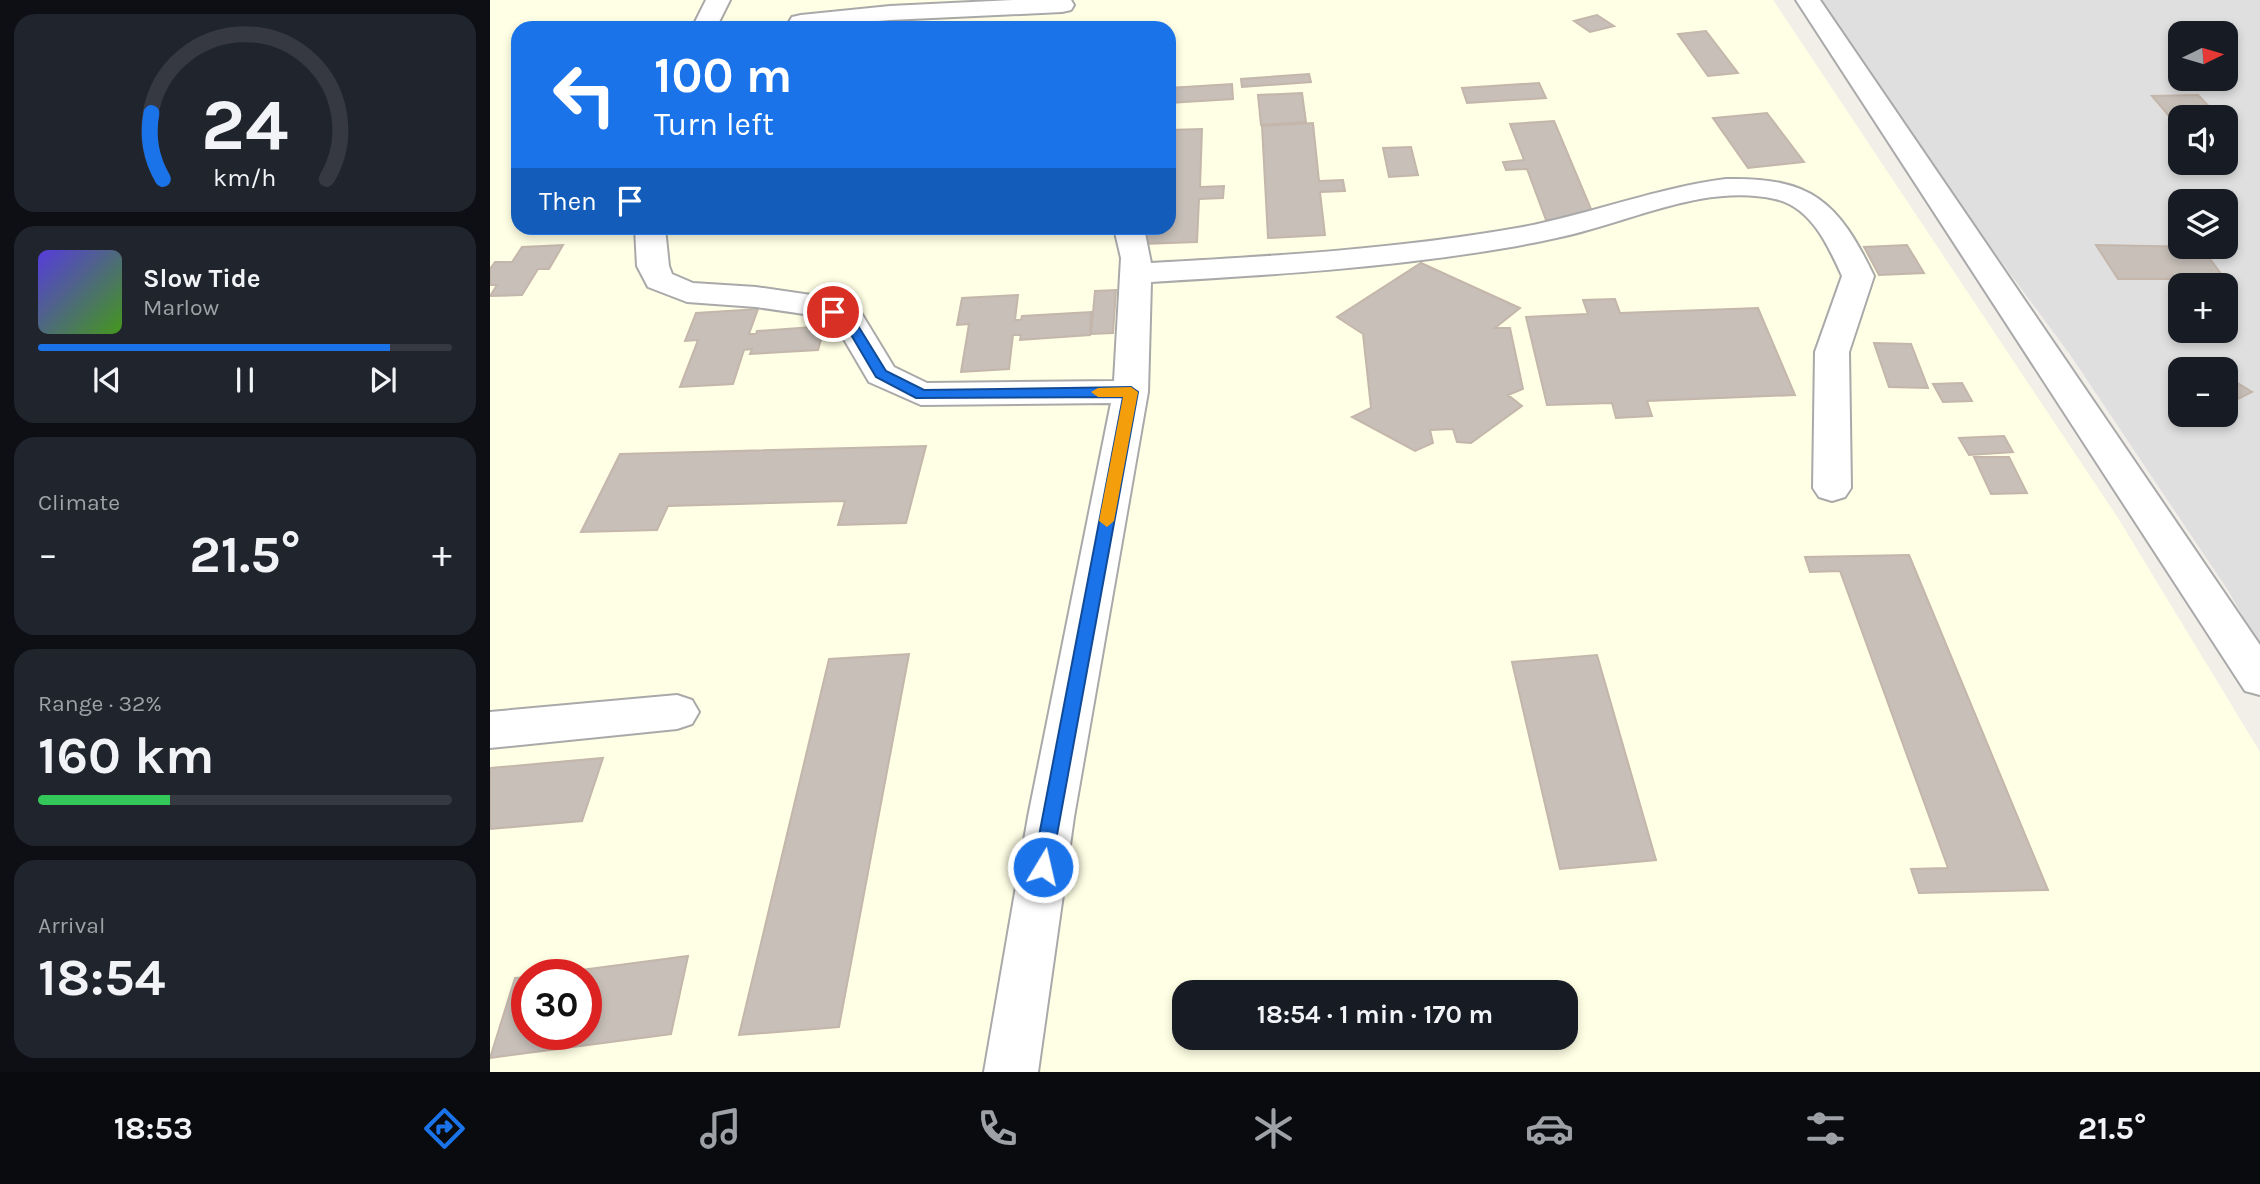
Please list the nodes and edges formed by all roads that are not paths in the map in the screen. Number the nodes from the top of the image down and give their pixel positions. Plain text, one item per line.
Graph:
1 (719, 0) edge
2 (1808, 0) edge
3 (1062, 11) edge
4 (708, 21) edge
5 (811, 21) edge
6 (651, 235) edge
7 (1131, 235) edge
8 (1135, 273) junction
9 (1131, 392) junction
10 (1832, 488) dead end
11 (2260, 679) edge
12 (677, 712) dead end
13 (490, 730) edge
14 (1011, 1072) edge

1 - 4 street
2 - 11 street
3 - 5 street
6 - 9 street
7 - 8 street
8 - 9 street
8 - 10 street
9 - 14 street
12 - 13 street

